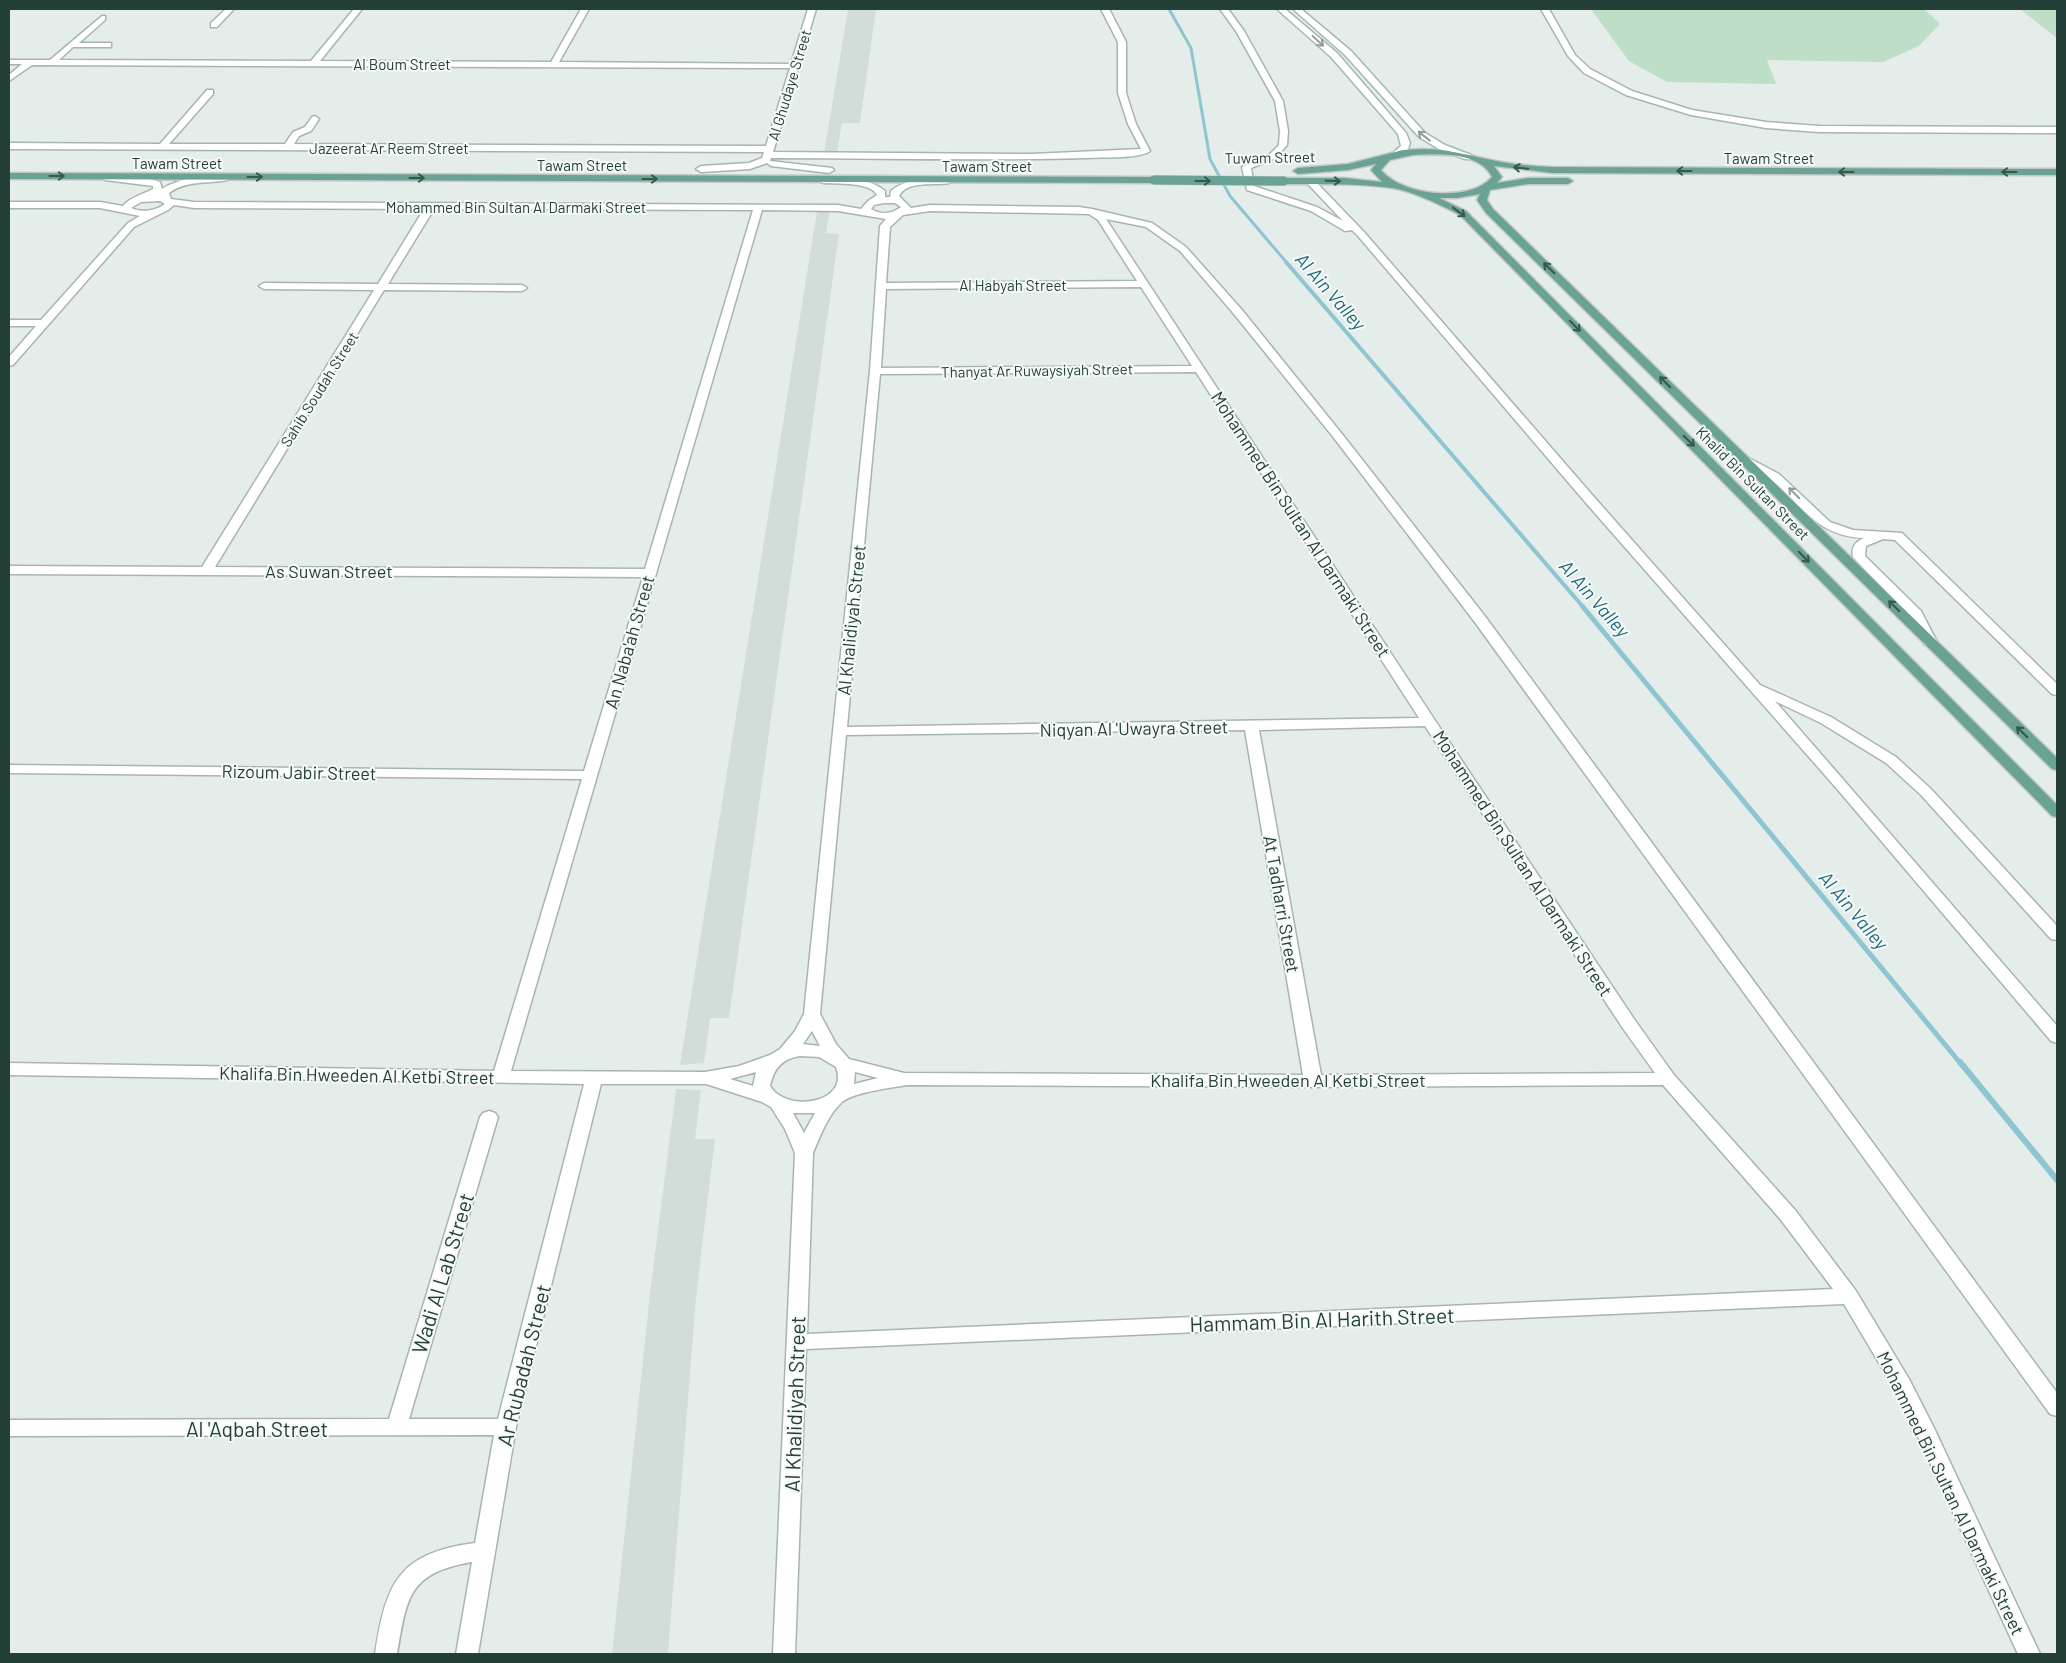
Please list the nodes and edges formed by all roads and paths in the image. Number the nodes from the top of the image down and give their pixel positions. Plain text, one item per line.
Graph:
1 (230, 9) edge
2 (358, 9) edge
3 (585, 9) edge
4 (812, 9) edge
5 (1105, 9) edge
6 (1224, 9) edge
7 (1281, 9) edge
8 (1297, 9) edge
9 (1545, 9) edge
10 (102, 18) dead end
11 (214, 25) dead end
12 (108, 44) dead end
13 (72, 45) junction
14 (9, 62) edge
15 (30, 62) junction
16 (52, 62) junction
17 (313, 64) junction
18 (553, 65) junction
19 (795, 66) junction
20 (9, 79) edge
21 (210, 92) dead end
22 (316, 119) dead end
23 (2057, 130) edge
24 (9, 146) edge
25 (162, 147) junction
26 (288, 147) junction
27 (768, 155) junction
28 (1396, 155) junction
29 (1468, 157) junction
30 (1386, 159) junction
31 (1481, 161) junction
32 (9, 167) edge
33 (701, 169) junction
34 (828, 170) junction
35 (1153, 170) joint
36 (2057, 172) edge
37 (9, 176) edge
38 (1284, 176) junction
39 (92, 177) junction
40 (235, 177) junction
41 (810, 180) junction
42 (960, 180) junction
43 (1154, 180) joint
44 (1310, 181) junction
45 (1579, 181) dead end
46 (1396, 188) junction
47 (1488, 188) junction
48 (1415, 193) junction
49 (139, 200) junction
50 (167, 200) junction
51 (9, 205) edge
52 (100, 205) junction
53 (194, 205) junction
54 (430, 207) junction
55 (758, 208) junction
56 (872, 208) junction
57 (900, 208) junction
58 (128, 211) junction
59 (156, 212) junction
60 (1097, 214) junction
61 (131, 225) junction
62 (885, 226) junction
63 (1379, 256) junction
64 (1143, 284) junction
65 (264, 286) dead end
66 (882, 286) junction
67 (382, 287) junction
68 (522, 288) dead end
69 (9, 323) edge
70 (44, 323) junction
71 (9, 363) edge
72 (1200, 369) junction
73 (875, 372) junction
74 (1743, 458) junction
75 (1880, 536) junction
76 (9, 570) edge
77 (207, 570) junction
78 (650, 573) junction
79 (1930, 642) junction
80 (1756, 687) junction
81 (2057, 692) edge
82 (1429, 722) junction
83 (1251, 726) junction
84 (840, 731) junction
85 (2057, 766) edge
86 (9, 769) edge
87 (590, 775) junction
88 (2057, 813) edge
89 (2057, 935) edge
90 (812, 1014) junction
91 (2057, 1037) edge
92 (781, 1056) junction
93 (841, 1061) junction
94 (9, 1069) edge
95 (501, 1077) junction
96 (594, 1078) junction
97 (705, 1078) junction
98 (907, 1079) junction
99 (1668, 1079) junction
100 (1313, 1082) junction
101 (836, 1098) junction
102 (773, 1101) junction
103 (488, 1117) dead end
104 (804, 1153) junction
105 (1849, 1296) junction
106 (796, 1342) junction
107 (2057, 1408) edge
108 (506, 1427) junction
109 (9, 1428) edge
110 (396, 1428) junction
111 (484, 1551) junction
112 (386, 1654) edge
113 (467, 1654) edge
114 (784, 1654) edge
115 (2029, 1654) edge

1 - 11 street
2 - 17 street
3 - 18 street
4 - 19 street, Al Ghudaye Street
5 - 27 street
6 - 63 street
7 -> 28 street
29 -> 8 street
9 - 23 street
10 - 13 street
12 - 13 street
13 - 16 street
14 - 15 street, Al Boum Street
15 - 16 street, Al Boum Street
15 - 20 street
16 - 17 street, Al Boum Street
17 - 18 street, Al Boum Street
18 - 19 street, Al Boum Street
19 - 27 street, Al Ghudaye Street
21 - 25 street
22 - 26 street
24 - 25 street, Jazeerat Ar Reem Street
25 - 26 street, Jazeerat Ar Reem Street
26 - 27 street, Jazeerat Ar Reem Street
27 - 33 street, Al Ghudaye Street
27 - 34 street, Al Ghudaye Street
28 - 29 main road, Tuwam Street
28 - 30 main road, Tuwam Street
29 - 31 main road, Tawam Street
30 - 38 main road, Tuwam Street
30 - 46 main road
36 -> 31 main road, Tawam Street
31 - 47 main road
32 - 33 main road, Tawam Street
33 - 34 main road, Tawam Street
34 - 35 main road, Tawam Street
35 - 38 main road, Tuwam Street
37 -> 39 main road, Tawam Street
43 -> 38 main road, Tuwam Street, bridge
38 - 44 main road
39 - 40 main road, Tawam Street
39 - 49 street
40 -> 41 main road, Tawam Street
40 - 50 street
41 - 42 main road, Tawam Street
41 - 56 street
42 - 43 main road, Tawam Street
42 - 57 street
44 -> 46 main road
44 - 63 street
45 - 47 main road
46 - 48 main road
47 - 48 main road
74 -> 47 main road, Khalid Bin Sultan Street
48 -> 88 main road, Khalid Bin Sultan Street
49 - 50 street, Mohammed Bin Sultan Al Darmaki Street
49 - 52 street
49 - 58 street
50 - 53 street, Mohammed Bin Sultan Al Darmaki Street
50 - 59 street
51 - 52 street
52 - 58 street
53 - 54 street, Mohammed Bin Sultan Al Darmaki Street
53 - 59 street, Mohammed Bin Sultan Al Darmaki Street
54 - 55 street, Mohammed Bin Sultan Al Darmaki Street
54 - 67 street, Sahib Soudah Street
55 - 56 street, Mohammed Bin Sultan Al Darmaki Street
55 - 78 street, An Naba'ah Street
56 - 57 street
56 - 57 street
56 - 62 street
57 - 60 street
57 - 62 street
58 - 59 street
58 - 61 street
59 - 61 street
60 - 64 street, Mohammed Bin Sultan Al Darmaki Street
60 - 107 street
61 - 70 street
62 - 66 street, Al Khalidiyah Street
63 - 80 street
64 - 66 street, Al Habyah Street
64 - 72 street, Mohammed Bin Sultan Al Darmaki Street
65 - 67 street
66 - 73 street, Al Khalidiyah Street
67 - 68 street
67 - 77 street, Sahib Soudah Street
69 - 70 street
70 - 71 street
72 - 73 street, Thanyat Ar Ruwaysiyah Street
72 - 82 street, Mohammed Bin Sultan Al Darmaki Street
73 - 84 street, Al Khalidiyah Street
75 -> 74 street
79 -> 74 main road, Khalid Bin Sultan Street
75 - 79 street
75 - 81 street
76 - 77 street, As Suwan Street
77 - 78 street, As Suwan Street
78 - 87 street, An Naba'ah Street
85 -> 79 main road, Khalid Bin Sultan Street
80 - 89 street
80 - 91 street
82 - 83 street, Niqyan Al 'Uwayra Street
82 - 99 street, Mohammed Bin Sultan Al Darmaki Street
83 - 84 street, Niqyan Al 'Uwayra Street
83 - 100 street, At Tadharri Street
84 - 90 street, Al Khalidiyah Street
86 - 87 street, Rizoum Jabir Street
87 - 95 street, An Naba'ah Street
90 - 92 street, Al Khalidiyah Street
90 - 93 street
92 - 93 street
92 - 97 street, Khalifa Bin Hweeden Al Ketbi Street
92 - 102 street
93 - 98 street, Khalifa Bin Hweeden Al Ketbi Street
93 - 101 street
94 - 95 street, Khalifa Bin Hweeden Al Ketbi Street
95 - 96 street, Khalifa Bin Hweeden Al Ketbi Street
96 - 97 street, Khalifa Bin Hweeden Al Ketbi Street
96 - 108 street, Ar Rubadah Street
97 - 102 street, Khalifa Bin Hweeden Al Ketbi Street
98 - 100 street, Khalifa Bin Hweeden Al Ketbi Street
98 - 101 street, Khalifa Bin Hweeden Al Ketbi Street
99 - 100 street, Khalifa Bin Hweeden Al Ketbi Street
99 - 105 street, Mohammed Bin Sultan Al Darmaki Street
101 - 102 street
101 - 104 street, Al Khalidiyah Street
102 - 104 street, Al Khalidiyah Street
103 - 110 street, Wadi Al Lab Street
104 - 106 street, Al Khalidiyah Street
105 - 106 street, Hammam Bin Al Harith Street
105 - 115 street, Mohammed Bin Sultan Al Darmaki Street
106 - 114 street, Al Khalidiyah Street
108 - 110 street, Al 'Aqbah Street
108 - 111 street, Ar Rubadah Street
109 - 110 street, Al 'Aqbah Street
111 - 112 street
111 - 113 street, Ar Rubadah Street

